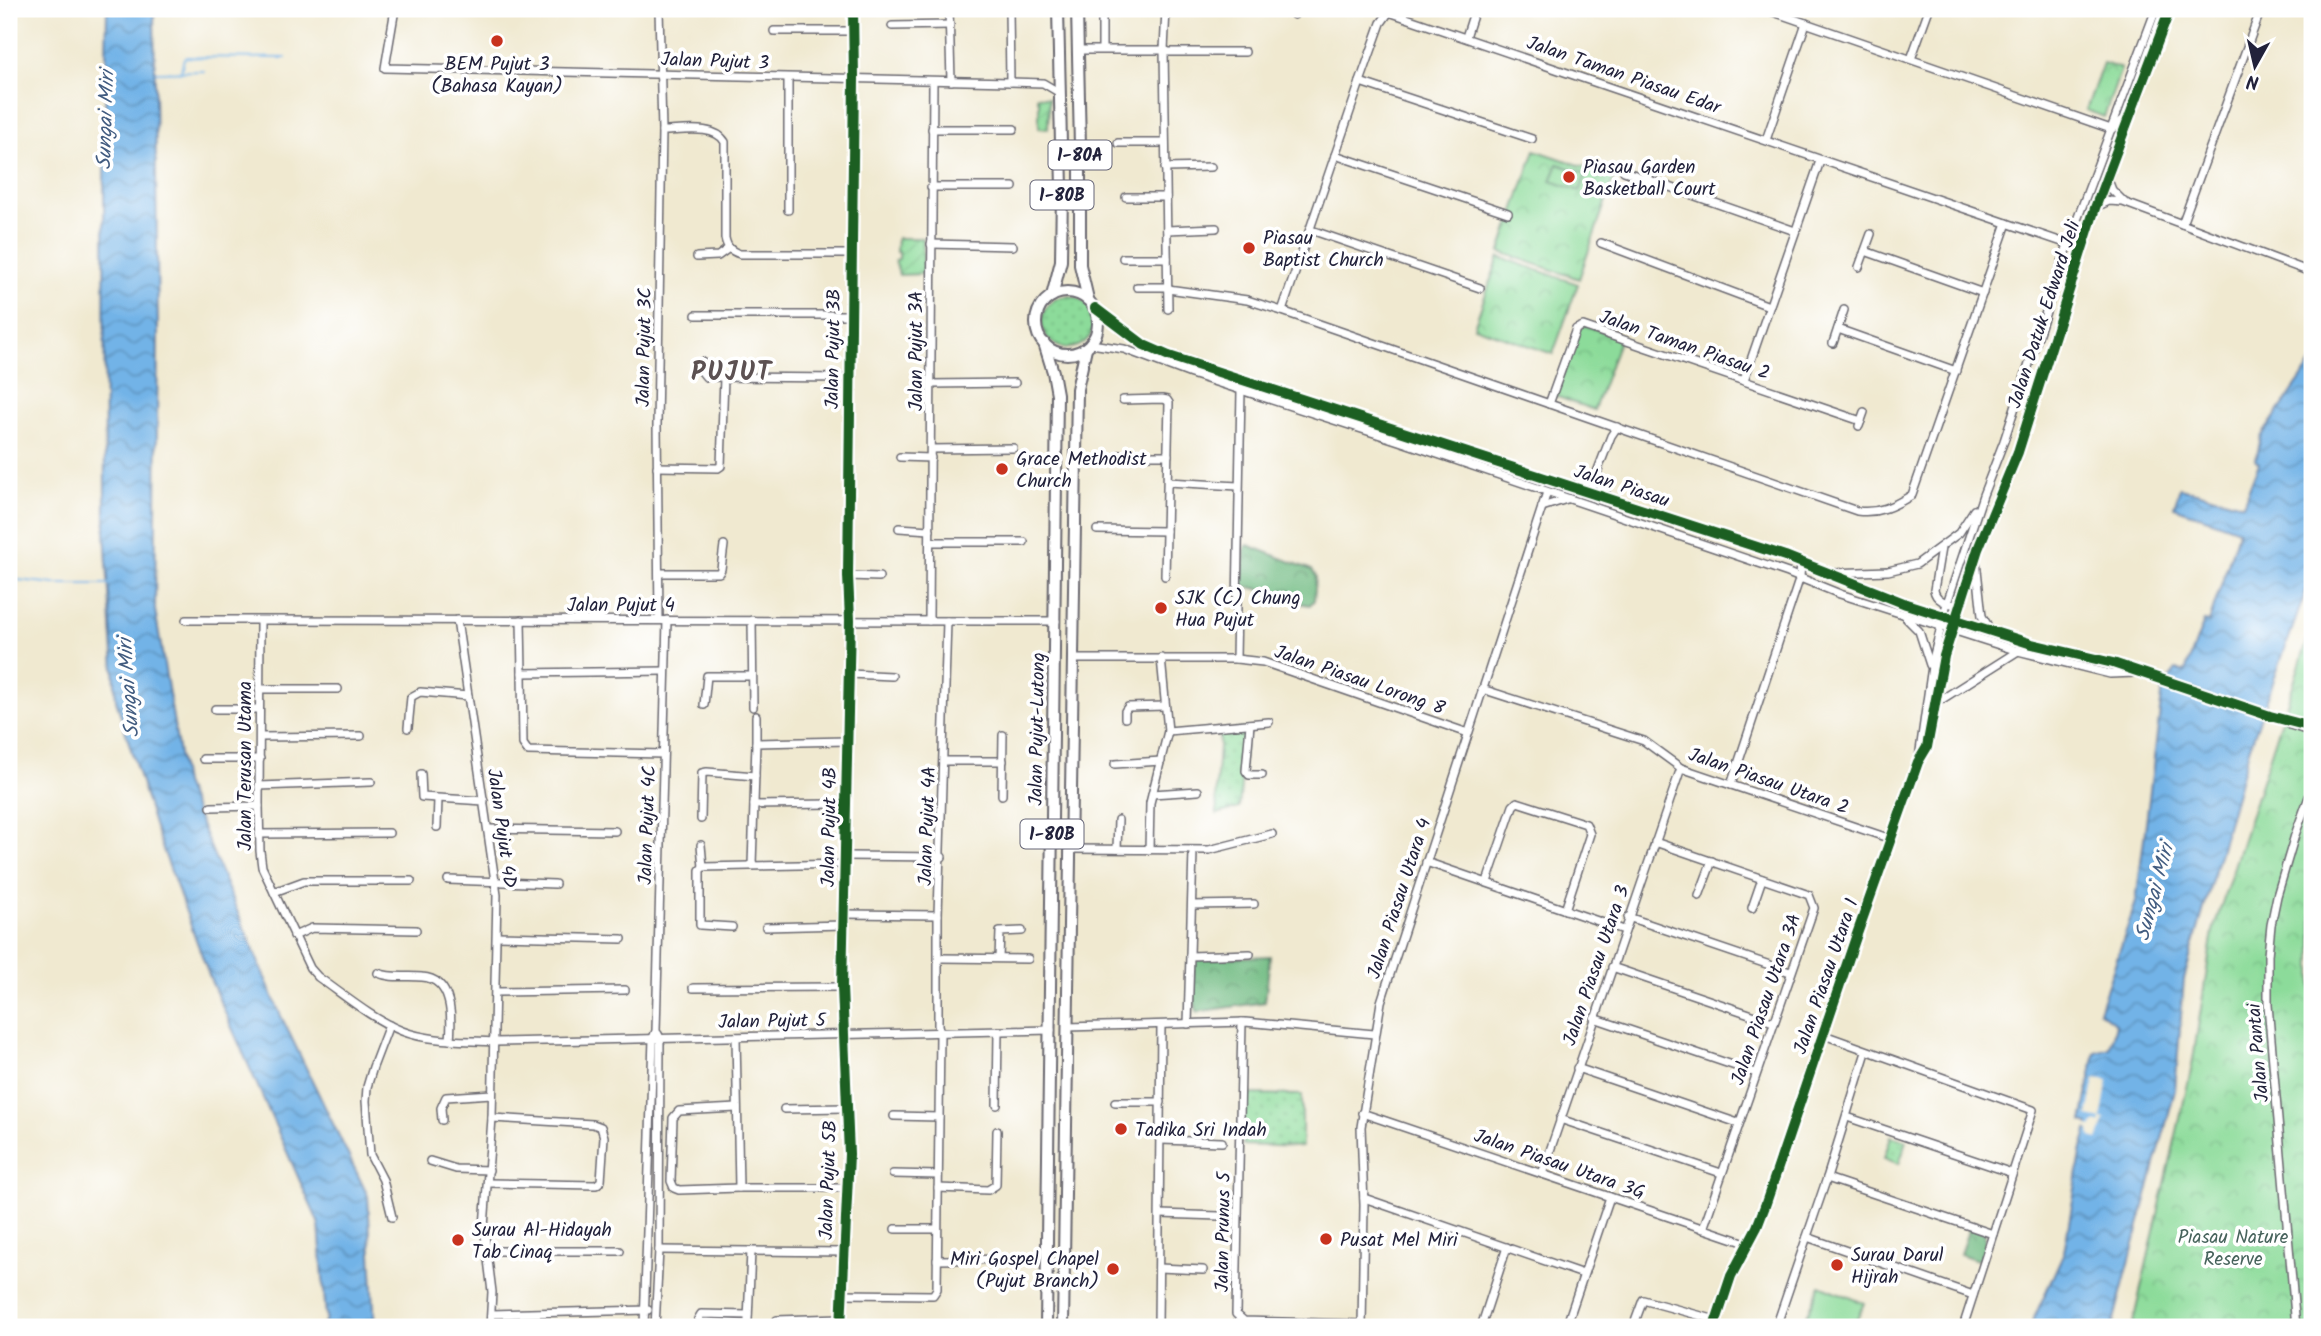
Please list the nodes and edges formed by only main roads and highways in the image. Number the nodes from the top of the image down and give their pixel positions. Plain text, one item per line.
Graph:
1 (1058, 9) edge
2 (1077, 9) edge
3 (1052, 296) junction
4 (1091, 304) junction
5 (1044, 343) junction
6 (1088, 346) junction
7 (1046, 1327) edge
8 (1063, 1327) edge

1 - 3 highway, 1-80B
2 - 4 highway, 1-80A
3 - 4 highway
3 - 5 highway
4 - 6 highway
5 - 6 highway
5 - 7 highway, Jalan Pujut-Lutong / 1-80B
6 - 8 highway, Jalan Pujut-Lutong

